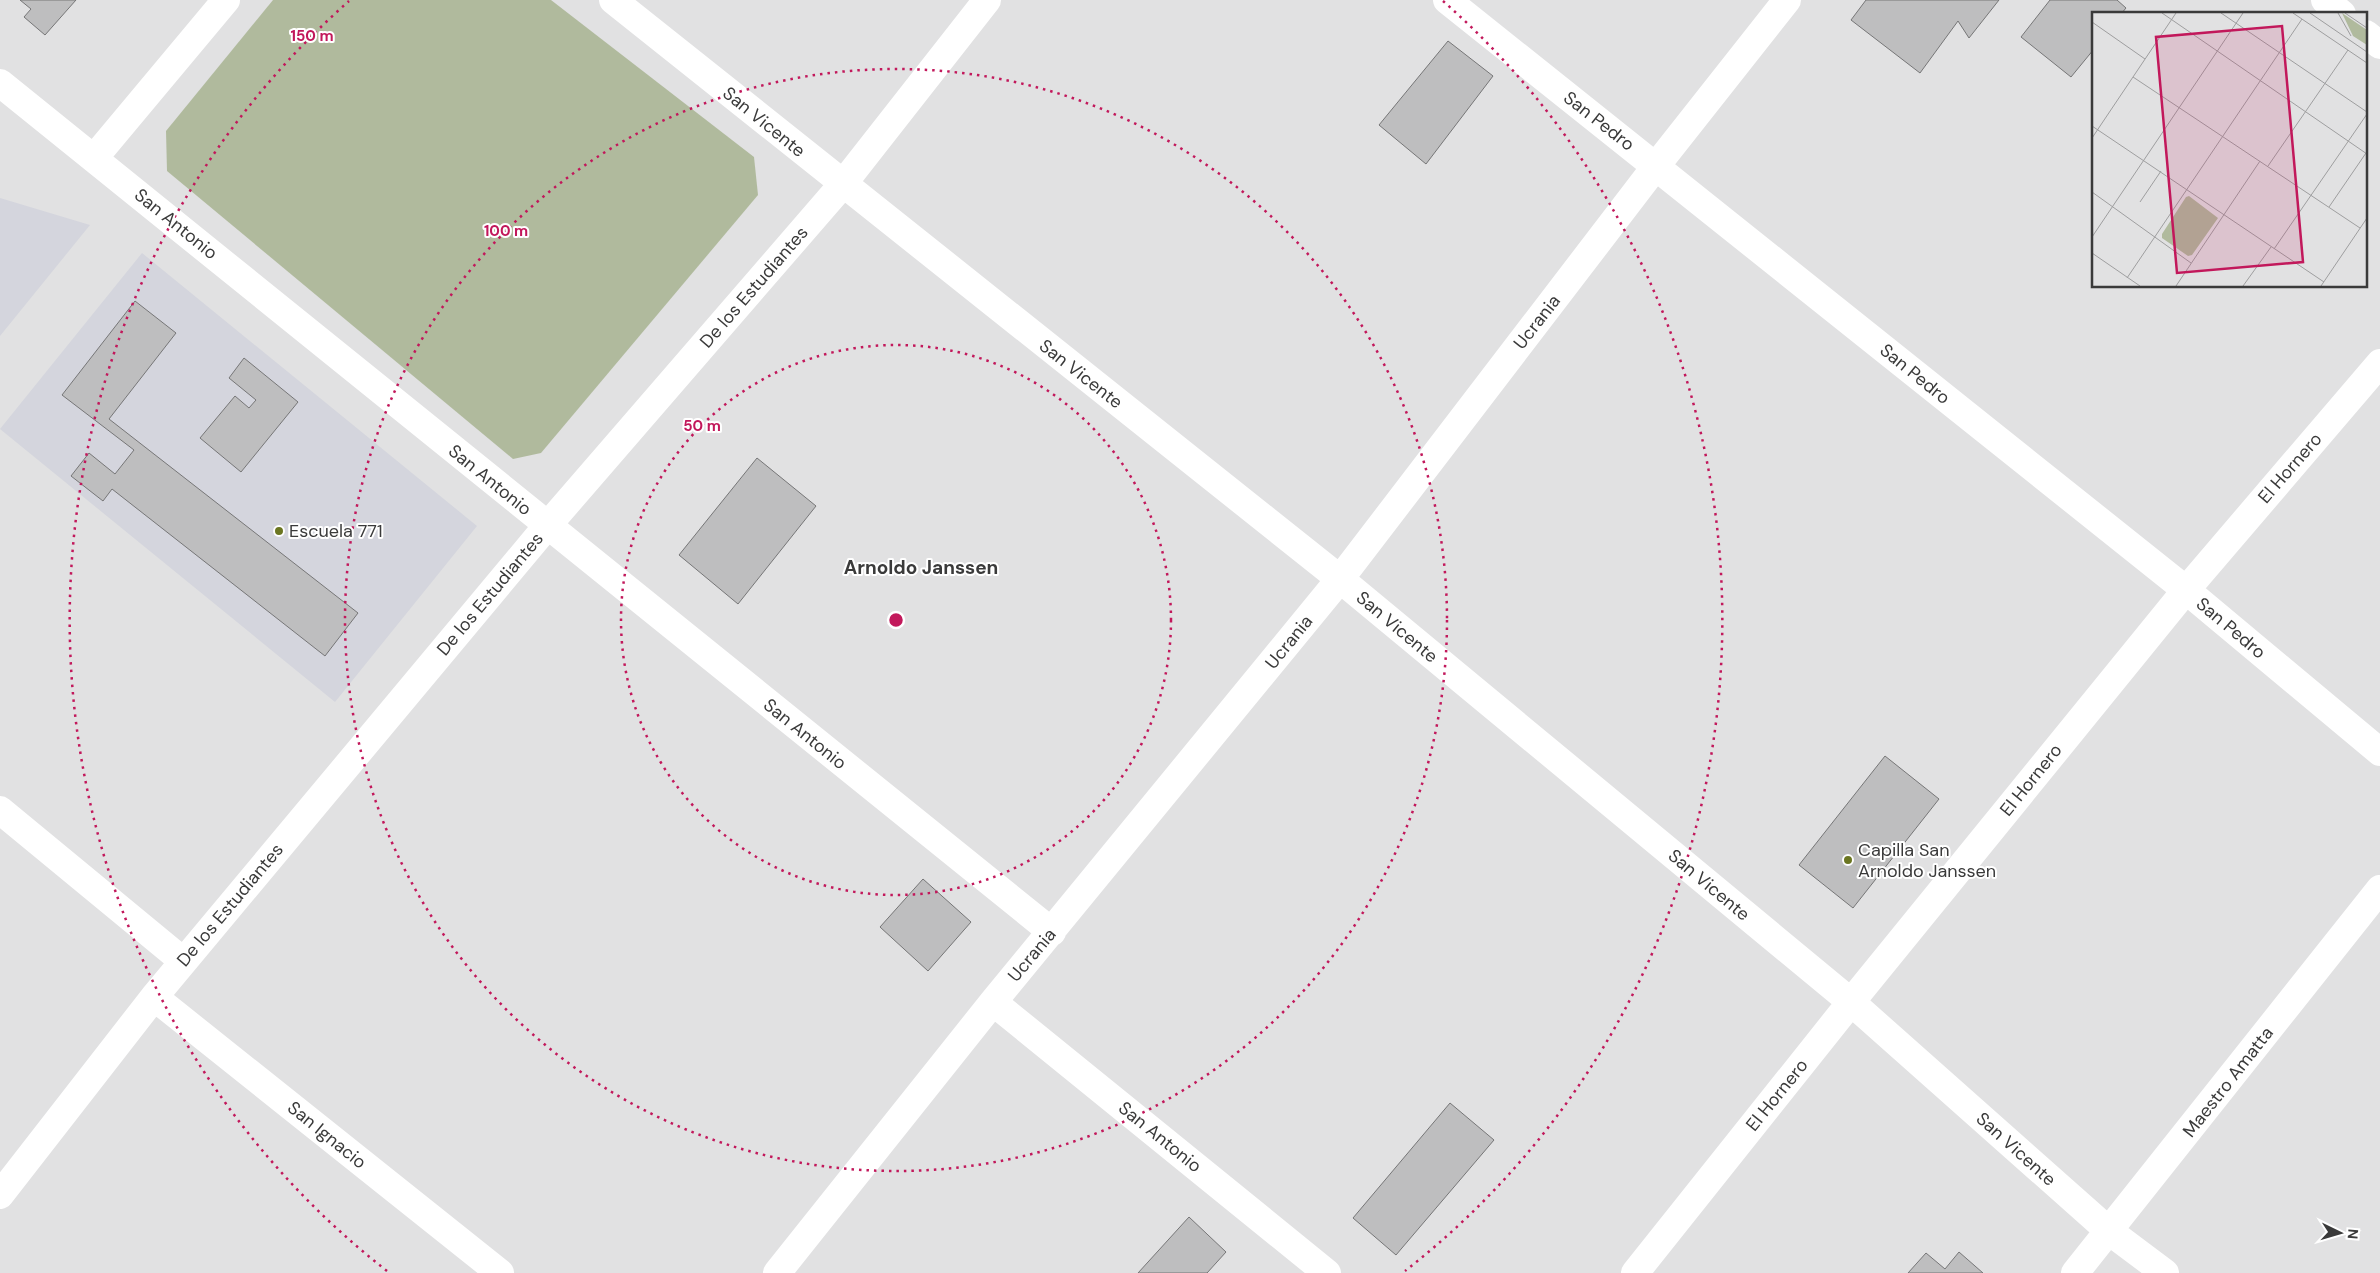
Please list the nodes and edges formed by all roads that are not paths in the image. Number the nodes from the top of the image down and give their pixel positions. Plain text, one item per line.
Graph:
1 (226, 0) edge
2 (613, 0) edge
3 (987, 0) edge
4 (1447, 0) edge
5 (1787, 0) edge
6 (2324, 0) edge
7 (2339, 12) edge
8 (2368, 36) edge
9 (2380, 45) edge
10 (0, 83) edge
11 (94, 158) junction
12 (1656, 166) junction
13 (842, 185) junction
14 (2380, 363) edge
15 (547, 526) junction
16 (1340, 579) junction
17 (2186, 590) junction
18 (2380, 752) edge
19 (0, 810) edge
20 (2380, 889) edge
21 (1052, 932) junction
22 (183, 961) junction
23 (154, 997) junction
24 (993, 1002) junction
25 (1850, 1002) junction
26 (0, 1195) edge
27 (2109, 1231) junction
28 (500, 1273) edge
29 (777, 1273) edge
30 (1327, 1273) edge
31 (1635, 1273) edge
32 (2075, 1273) edge
33 (2165, 1273) edge

1 - 11 street
2 - 13 street, San Vicente
3 - 13 street, De los Estudiantes
4 - 12 street, San Pedro
5 - 12 street, Ucrania
6 - 7 street
8 - 9 street
10 - 11 street, San Antonio
11 - 15 street, San Antonio
12 - 16 street, Ucrania
12 - 17 street, San Pedro
13 - 15 street, De los Estudiantes
13 - 16 street, San Vicente
14 - 17 street, El Hornero
15 - 21 street, San Antonio
15 - 22 street, De los Estudiantes
16 - 21 street, Ucrania
16 - 25 street, San Vicente
17 - 18 street, San Pedro
17 - 25 street, El Hornero
19 - 22 street
20 - 27 street, Maestro Amatta
21 - 24 street, Ucrania
22 - 23 street, De los Estudiantes
23 - 26 street, De los Estudiantes
23 - 28 street, San Ignacio
24 - 29 street, Ucrania
24 - 30 street, San Antonio
25 - 27 street, San Vicente
25 - 31 street, El Hornero
27 - 32 street, Maestro Amatta
27 - 33 street, San Vicente

